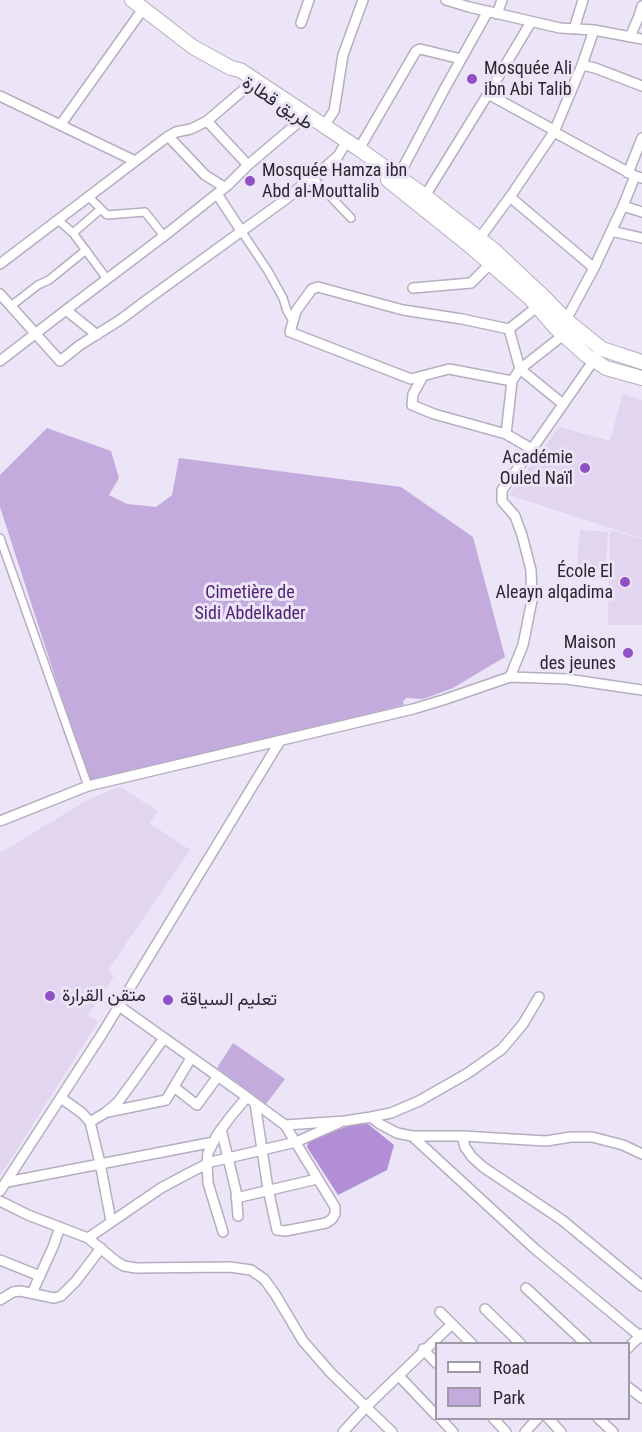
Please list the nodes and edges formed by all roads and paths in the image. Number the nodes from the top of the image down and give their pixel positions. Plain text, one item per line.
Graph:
1 (309, 0) edge
2 (363, 0) edge
3 (446, 0) edge
4 (502, 0) edge
5 (583, 0) edge
6 (137, 4) edge
7 (642, 6) edge
8 (493, 13) junction
9 (531, 22) junction
10 (301, 23) dead end
11 (574, 29) junction
12 (594, 30) junction
13 (630, 37) junction
14 (642, 39) edge
15 (461, 59) junction
16 (582, 65) junction
17 (250, 82) junction
18 (642, 86) edge
19 (488, 94) junction
20 (0, 96) edge
21 (304, 118) junction
22 (207, 121) junction
23 (61, 124) junction
24 (324, 126) junction
25 (554, 132) junction
26 (169, 137) junction
27 (642, 138) edge
28 (350, 146) junction
29 (135, 161) junction
30 (248, 165) junction
31 (635, 176) edge
32 (398, 177) junction
33 (313, 178) junction
34 (220, 190) junction
35 (88, 196) junction
36 (425, 196) junction
37 (510, 197) junction
38 (623, 206) junction
39 (101, 209) junction
40 (642, 212) edge
41 (351, 218) dead end
42 (58, 220) junction
43 (611, 231) junction
44 (242, 232) junction
45 (73, 233) junction
46 (164, 236) junction
47 (642, 238) edge
48 (479, 239) junction
49 (86, 250) junction
50 (492, 257) junction
51 (0, 264) edge
52 (594, 268) junction
53 (107, 279) junction
54 (413, 288) dead end
55 (0, 294) edge
56 (542, 303) junction
57 (11, 306) junction
58 (66, 310) junction
59 (293, 321) junction
60 (568, 327) junction
61 (509, 329) junction
62 (35, 333) junction
63 (97, 335) junction
64 (598, 355) junction
65 (0, 361) edge
66 (642, 362) edge
67 (520, 369) junction
68 (423, 376) junction
69 (642, 378) edge
70 (512, 381) junction
71 (563, 404) junction
72 (506, 434) junction
73 (532, 449) junction
74 (0, 538) edge
75 (510, 677) junction
76 (642, 690) edge
77 (280, 741) junction
78 (88, 786) junction
79 (0, 821) edge
80 (539, 997) dead end
81 (119, 1006) junction
82 (164, 1038) junction
83 (191, 1058) junction
84 (218, 1076) junction
85 (174, 1087) junction
86 (247, 1097) junction
87 (61, 1098) junction
88 (255, 1103) junction
89 (105, 1113) junction
90 (371, 1117) junction
91 (345, 1121) junction
92 (90, 1122) junction
93 (285, 1125) junction
94 (221, 1129) junction
95 (412, 1136) junction
96 (462, 1136) junction
97 (214, 1142) junction
98 (296, 1142) junction
99 (262, 1150) junction
100 (642, 1154) edge
101 (229, 1158) junction
102 (100, 1164) junction
103 (207, 1164) junction
104 (317, 1179) junction
105 (7, 1182) junction
106 (268, 1190) junction
107 (0, 1191) edge
108 (236, 1197) junction
109 (0, 1200) edge
110 (238, 1216) dead end
111 (111, 1221) junction
112 (60, 1227) junction
113 (223, 1232) dead end
114 (88, 1238) junction
115 (101, 1248) junction
116 (0, 1260) edge
117 (40, 1276) junction
118 (642, 1286) edge
119 (526, 1288) dead end
120 (32, 1293) junction
121 (0, 1300) edge
122 (485, 1309) dead end
123 (440, 1312) dead end
124 (452, 1324) junction
125 (641, 1336) edge
126 (470, 1342) edge
127 (519, 1342) edge
128 (584, 1342) edge
129 (423, 1350) junction
130 (435, 1362) edge
131 (399, 1376) junction
132 (630, 1389) edge
133 (642, 1398) edge
134 (366, 1407) junction
135 (435, 1414) edge
136 (441, 1420) edge
137 (494, 1420) edge
138 (537, 1420) edge
139 (549, 1420) edge
140 (599, 1420) edge
141 (343, 1432) edge
142 (392, 1432) edge
143 (453, 1432) edge
144 (506, 1432) edge
145 (525, 1432) edge
146 (561, 1432) edge
147 (613, 1432) edge

1 - 10 street
2 - 24 street
3 - 8 street
4 - 8 street
5 - 11 street
6 - 17 main road, طريق قطارة
6 - 23 street
7 - 13 street
8 - 9 street
8 - 15 street
9 - 11 street
9 - 19 street
11 - 12 street
12 - 13 street
12 - 16 street
13 - 14 street
15 - 28 street
15 - 32 street
16 - 18 street
16 - 25 street
17 - 21 main road, طريق قطارة
17 - 22 street
19 - 25 street
19 - 36 street
20 - 23 street
21 - 24 main road, طريق قطارة
21 - 28 main road, طريق قطارة
21 - 30 street
22 - 26 street
22 - 30 street
23 - 29 street
24 - 28 main road, طريق قطارة
25 - 31 street
25 - 37 street
26 - 29 street
26 - 34 street
27 - 31 street
28 - 32 main road, طريق قطارة
28 - 33 street
28 - 50 main road, طريق قطارة
29 - 35 street
30 - 34 street
31 - 38 street
32 - 36 main road, طريق قطارة
33 - 41 street
33 - 44 street
34 - 44 street
34 - 46 street
35 - 39 street
35 - 42 street
36 - 48 main road, طريق قطارة
37 - 48 street
37 - 52 street
38 - 40 street
38 - 43 street
39 - 45 street
39 - 46 street
42 - 45 street
42 - 51 street
43 - 47 street
43 - 52 street
44 - 59 street
44 - 63 street
45 - 49 street
46 - 53 street
48 - 50 main road, طريق قطارة
49 - 53 street
49 - 57 street
50 - 54 street
50 - 56 main road, طريق قطارة
52 - 60 street
53 - 58 street
55 - 57 street
56 - 60 main road, طريق قطارة
56 - 61 street
57 - 62 street
58 - 62 street
58 - 63 street
59 - 61 street
59 - 68 street
60 - 64 main road, طريق قطارة
60 - 67 street
61 - 67 street
62 - 63 street
62 - 65 street
64 - 66 main road, طريق قطارة
64 - 69 main road, طريق قطارة
64 - 71 street
67 - 70 street
67 - 71 street
68 - 70 street
68 - 72 street
70 - 72 street
71 - 73 street
72 - 73 street
73 - 75 street
74 - 78 street
75 - 76 street
75 - 77 street
77 - 78 street
77 - 81 street
78 - 79 street
80 - 90 street
81 - 82 street
81 - 87 street
82 - 83 street
82 - 89 street
83 - 84 street
83 - 85 street
84 - 85 street
84 - 86 street
85 - 89 street
86 - 88 street
86 - 94 street
87 - 92 street
87 - 105 street
88 - 93 street
88 - 99 street
89 - 92 street
90 - 91 street
90 - 95 street
91 - 93 street
91 - 98 street
92 - 102 street
93 - 98 street
94 - 97 street
94 - 101 street
95 - 96 street
95 - 125 street
96 - 100 street
96 - 118 street
97 - 102 street
97 - 103 street
98 - 99 street
98 - 104 street
99 - 101 street
99 - 106 street
101 - 103 street
101 - 108 street
102 - 105 street
102 - 111 street
103 - 111 street
103 - 113 street
104 - 106 street
104 - 106 street
105 - 107 street
106 - 108 street
108 - 110 street
109 - 112 street
111 - 114 street
112 - 114 street
112 - 117 street
114 - 115 street
115 - 120 street
115 - 134 street
116 - 117 street
117 - 120 street
119 - 128 street
120 - 121 street
122 - 127 street
123 - 124 street
124 - 126 street
124 - 129 street
129 - 130 street
129 - 131 street
131 - 134 street
131 - 135 street
132 - 133 street
134 - 141 street
134 - 142 street
136 - 143 street
137 - 144 street
138 - 145 street
139 - 146 street
140 - 147 street

